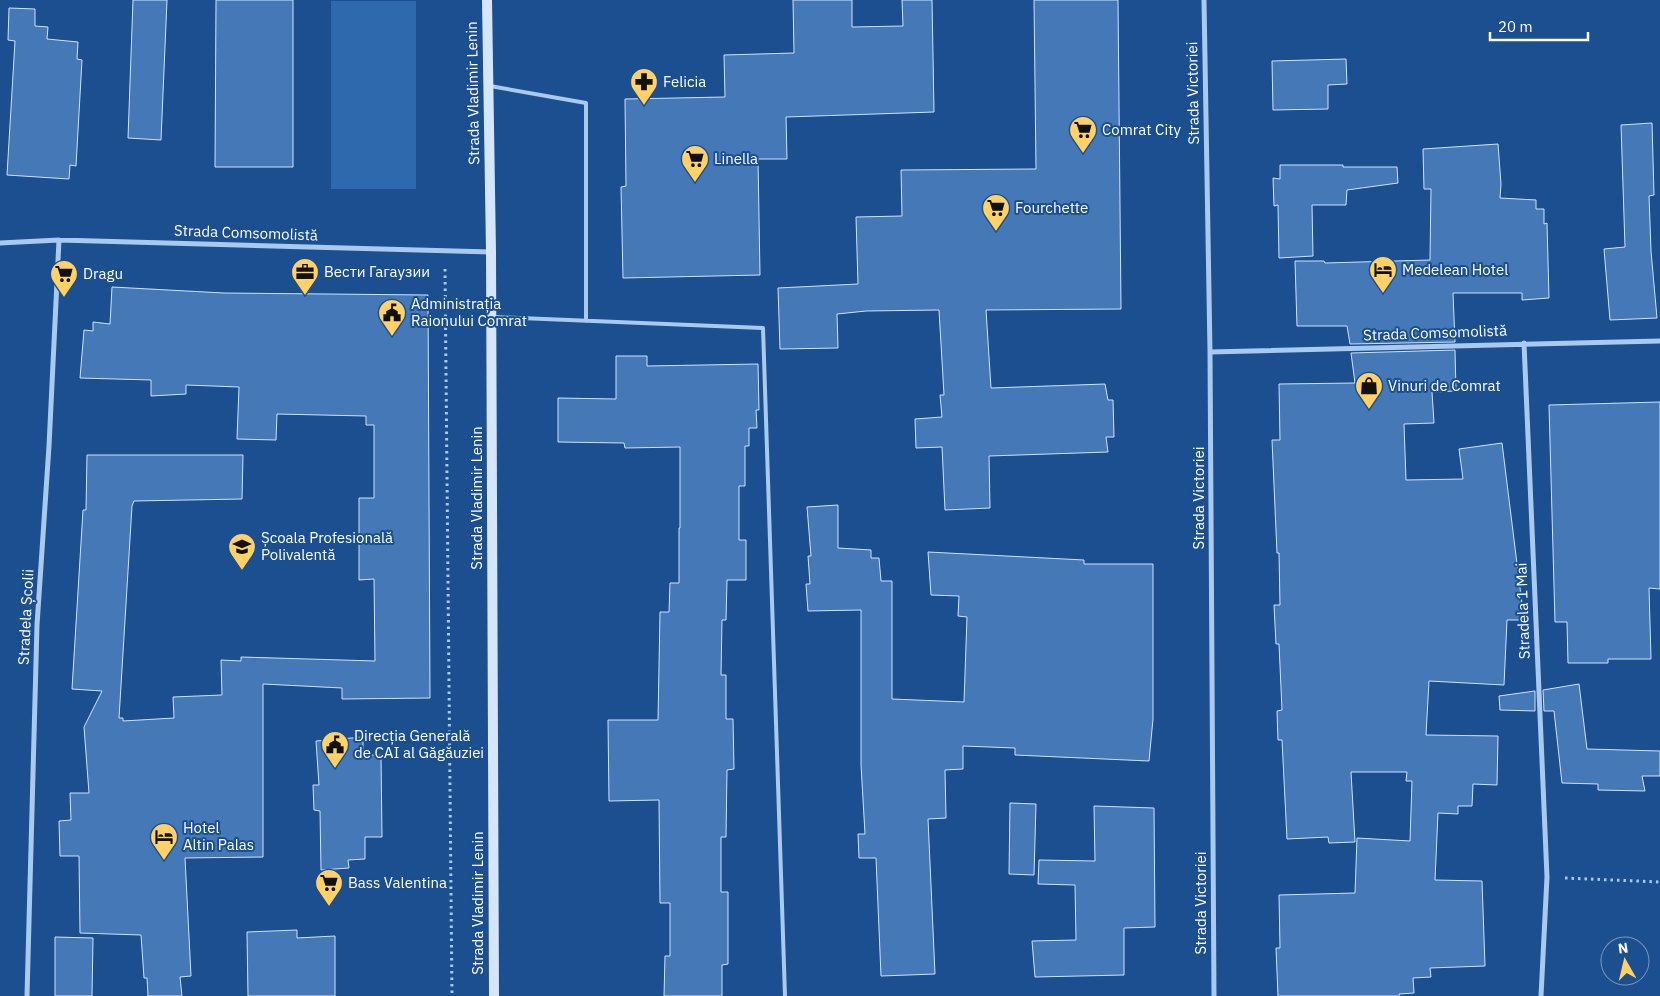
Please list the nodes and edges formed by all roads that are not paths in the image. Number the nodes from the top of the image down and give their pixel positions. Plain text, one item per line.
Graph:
1 (487, 0) edge
2 (1204, 0) edge
3 (488, 86) junction
4 (59, 240) junction
5 (0, 243) edge
6 (491, 252) junction
7 (491, 317) junction
8 (586, 321) junction
9 (1660, 341) edge
10 (1524, 343) junction
11 (1210, 352) junction
12 (27, 996) edge
13 (494, 996) edge
14 (785, 996) edge
15 (1214, 996) edge
16 (1541, 996) edge

1 - 3 main road, Strada Vladimir Lenin
2 - 11 street, Strada Victoriei
3 - 6 main road, Strada Vladimir Lenin
3 - 8 lane
4 - 5 street, Strada Comsomolistă
4 - 6 street, Strada Comsomolistă
4 - 12 street, Stradela Școlii
6 - 7 main road, Strada Vladimir Lenin
7 - 8 lane
7 - 13 main road, Strada Vladimir Lenin
8 - 14 lane
9 - 10 street, Strada Comsomolistă
10 - 11 street, Strada Comsomolistă
10 - 16 street, Stradela 1 Mai
11 - 15 street, Strada Victoriei

